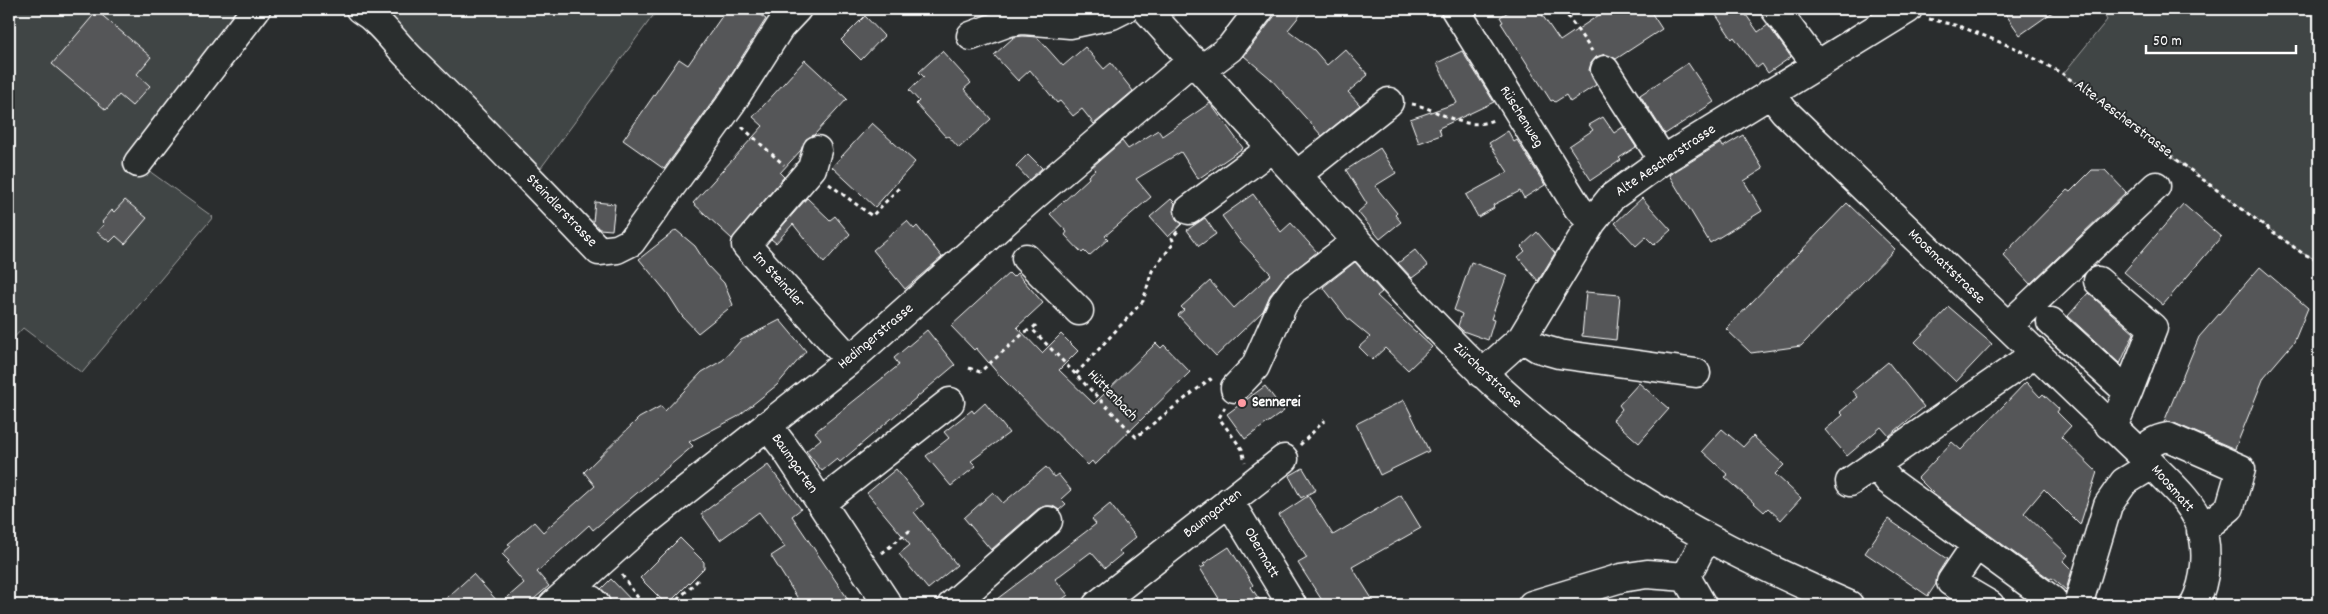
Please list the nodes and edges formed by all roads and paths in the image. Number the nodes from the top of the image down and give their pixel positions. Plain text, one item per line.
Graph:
1 (256, 9) edge
2 (360, 9) edge
3 (797, 9) edge
4 (1124, 9) edge
5 (1146, 9) edge
6 (1260, 9) edge
7 (1456, 9) edge
8 (1563, 9) edge
9 (1775, 9) edge
10 (1916, 13) edge
11 (972, 36) dead end
12 (1816, 64) junction
13 (1197, 65) junction
14 (1604, 70) joint
15 (1770, 93) junction
16 (1389, 102) joint
17 (1516, 109) junction
18 (724, 112) junction
19 (1272, 148) junction
20 (1663, 160) junction
21 (138, 163) dead end
22 (810, 166) junction
23 (1297, 175) junction
24 (2156, 186) dead end
25 (900, 187) dead end
26 (1189, 210) joint
27 (1592, 222) junction
28 (1357, 241) junction
29 (1026, 258) dead end
30 (2319, 262) edge
31 (2098, 282) dead end
32 (1079, 311) dead end
33 (2051, 322) dead end
34 (1036, 325) dead end
35 (2008, 326) junction
36 (1032, 329) junction
37 (1522, 338) junction
38 (2034, 351) junction
39 (850, 360) junction
40 (969, 368) dead end
41 (1696, 373) dead end
42 (1076, 374) junction
43 (1482, 374) junction
44 (1226, 388) junction
45 (2128, 392) junction
46 (950, 402) dead end
47 (1325, 420) dead end
48 (767, 425) junction
49 (2131, 446) junction
50 (1284, 459) joint
51 (1876, 464) junction
52 (1850, 482) dead end
53 (1253, 483) junction
54 (1229, 501) junction
55 (821, 503) junction
56 (1048, 521) dead end
57 (913, 528) dead end
58 (2201, 531) junction
59 (1706, 538) junction
60 (1976, 545) junction
61 (606, 557) junction
62 (862, 566) junction
63 (1686, 577) junction
64 (699, 579) dead end
65 (2052, 600) dead end
66 (553, 605) edge
67 (643, 605) edge
68 (672, 605) edge
69 (888, 605) edge
70 (952, 605) edge
71 (1097, 605) edge
72 (1292, 605) edge
73 (1532, 605) edge
74 (1702, 605) edge
75 (1849, 605) edge
76 (1990, 605) edge
77 (2078, 605) edge
78 (2194, 605) edge

1 - 21 street
2 - 18 street, Steindlerstrasse
3 - 18 street, Steindlerstrasse
4 - 11 street
5 - 13 street, Zürcherstrasse
6 - 13 street, Hedingerstrasse
7 - 17 street, Rüschenweg
8 - 14 path
9 - 12 street
10 - 12 street, Alte Aescherstrasse
10 - 30 path, Alte Aescherstrasse
12 - 15 street, Alte Aescherstrasse
13 - 19 street, Zürcherstrasse
13 - 39 street, Hedingerstrasse
14 - 20 street
15 - 20 street, Alte Aescherstrasse
15 - 35 street, Moosmattstrasse
16 - 17 path
16 - 23 street
17 - 27 street, Rüschenweg
18 - 22 path
19 - 23 street, Zürcherstrasse
19 - 26 street
20 - 27 street, Alte Aescherstrasse
22 - 25 path
22 - 39 street, Im Steindler
23 - 28 street, Zürcherstrasse
24 - 35 street
26 - 42 path
27 - 37 street, Alte Aescherstrasse
28 - 43 street, Zürcherstrasse
28 - 44 street
29 - 32 street
31 - 45 street
33 - 45 street
34 - 36 path
35 - 38 street, Moosmattstrasse
36 - 40 path
36 - 42 path, Hüttenbach
37 - 41 street
37 - 43 street, Alte Aescherstrasse
38 - 49 street, Moosmattstrasse
38 - 51 street
39 - 48 street, Hedingerstrasse
42 - 44 path, Hüttenbach
43 - 59 street, Zürcherstrasse
44 - 53 path
45 - 49 street
46 - 55 street, Baumgarten
47 - 50 path
48 - 55 street, Baumgarten
48 - 61 street, Hedingerstrasse
49 - 58 street, Moosmatt
49 - 58 street
49 - 77 street
50 - 53 street, Baumgarten
51 - 52 street
51 - 60 street
53 - 54 street, Baumgarten
54 - 71 street, Baumgarten
54 - 72 street, Obermatt
55 - 62 street, Baumgarten
56 - 70 street
57 - 62 path
58 - 78 street, Moosmatt
59 - 63 street
59 - 75 street, Zürcherstrasse
60 - 65 street
60 - 76 street
61 - 66 street, Hedingerstrasse
61 - 67 path
62 - 69 street, Baumgarten
63 - 73 street
63 - 74 street
64 - 68 path

